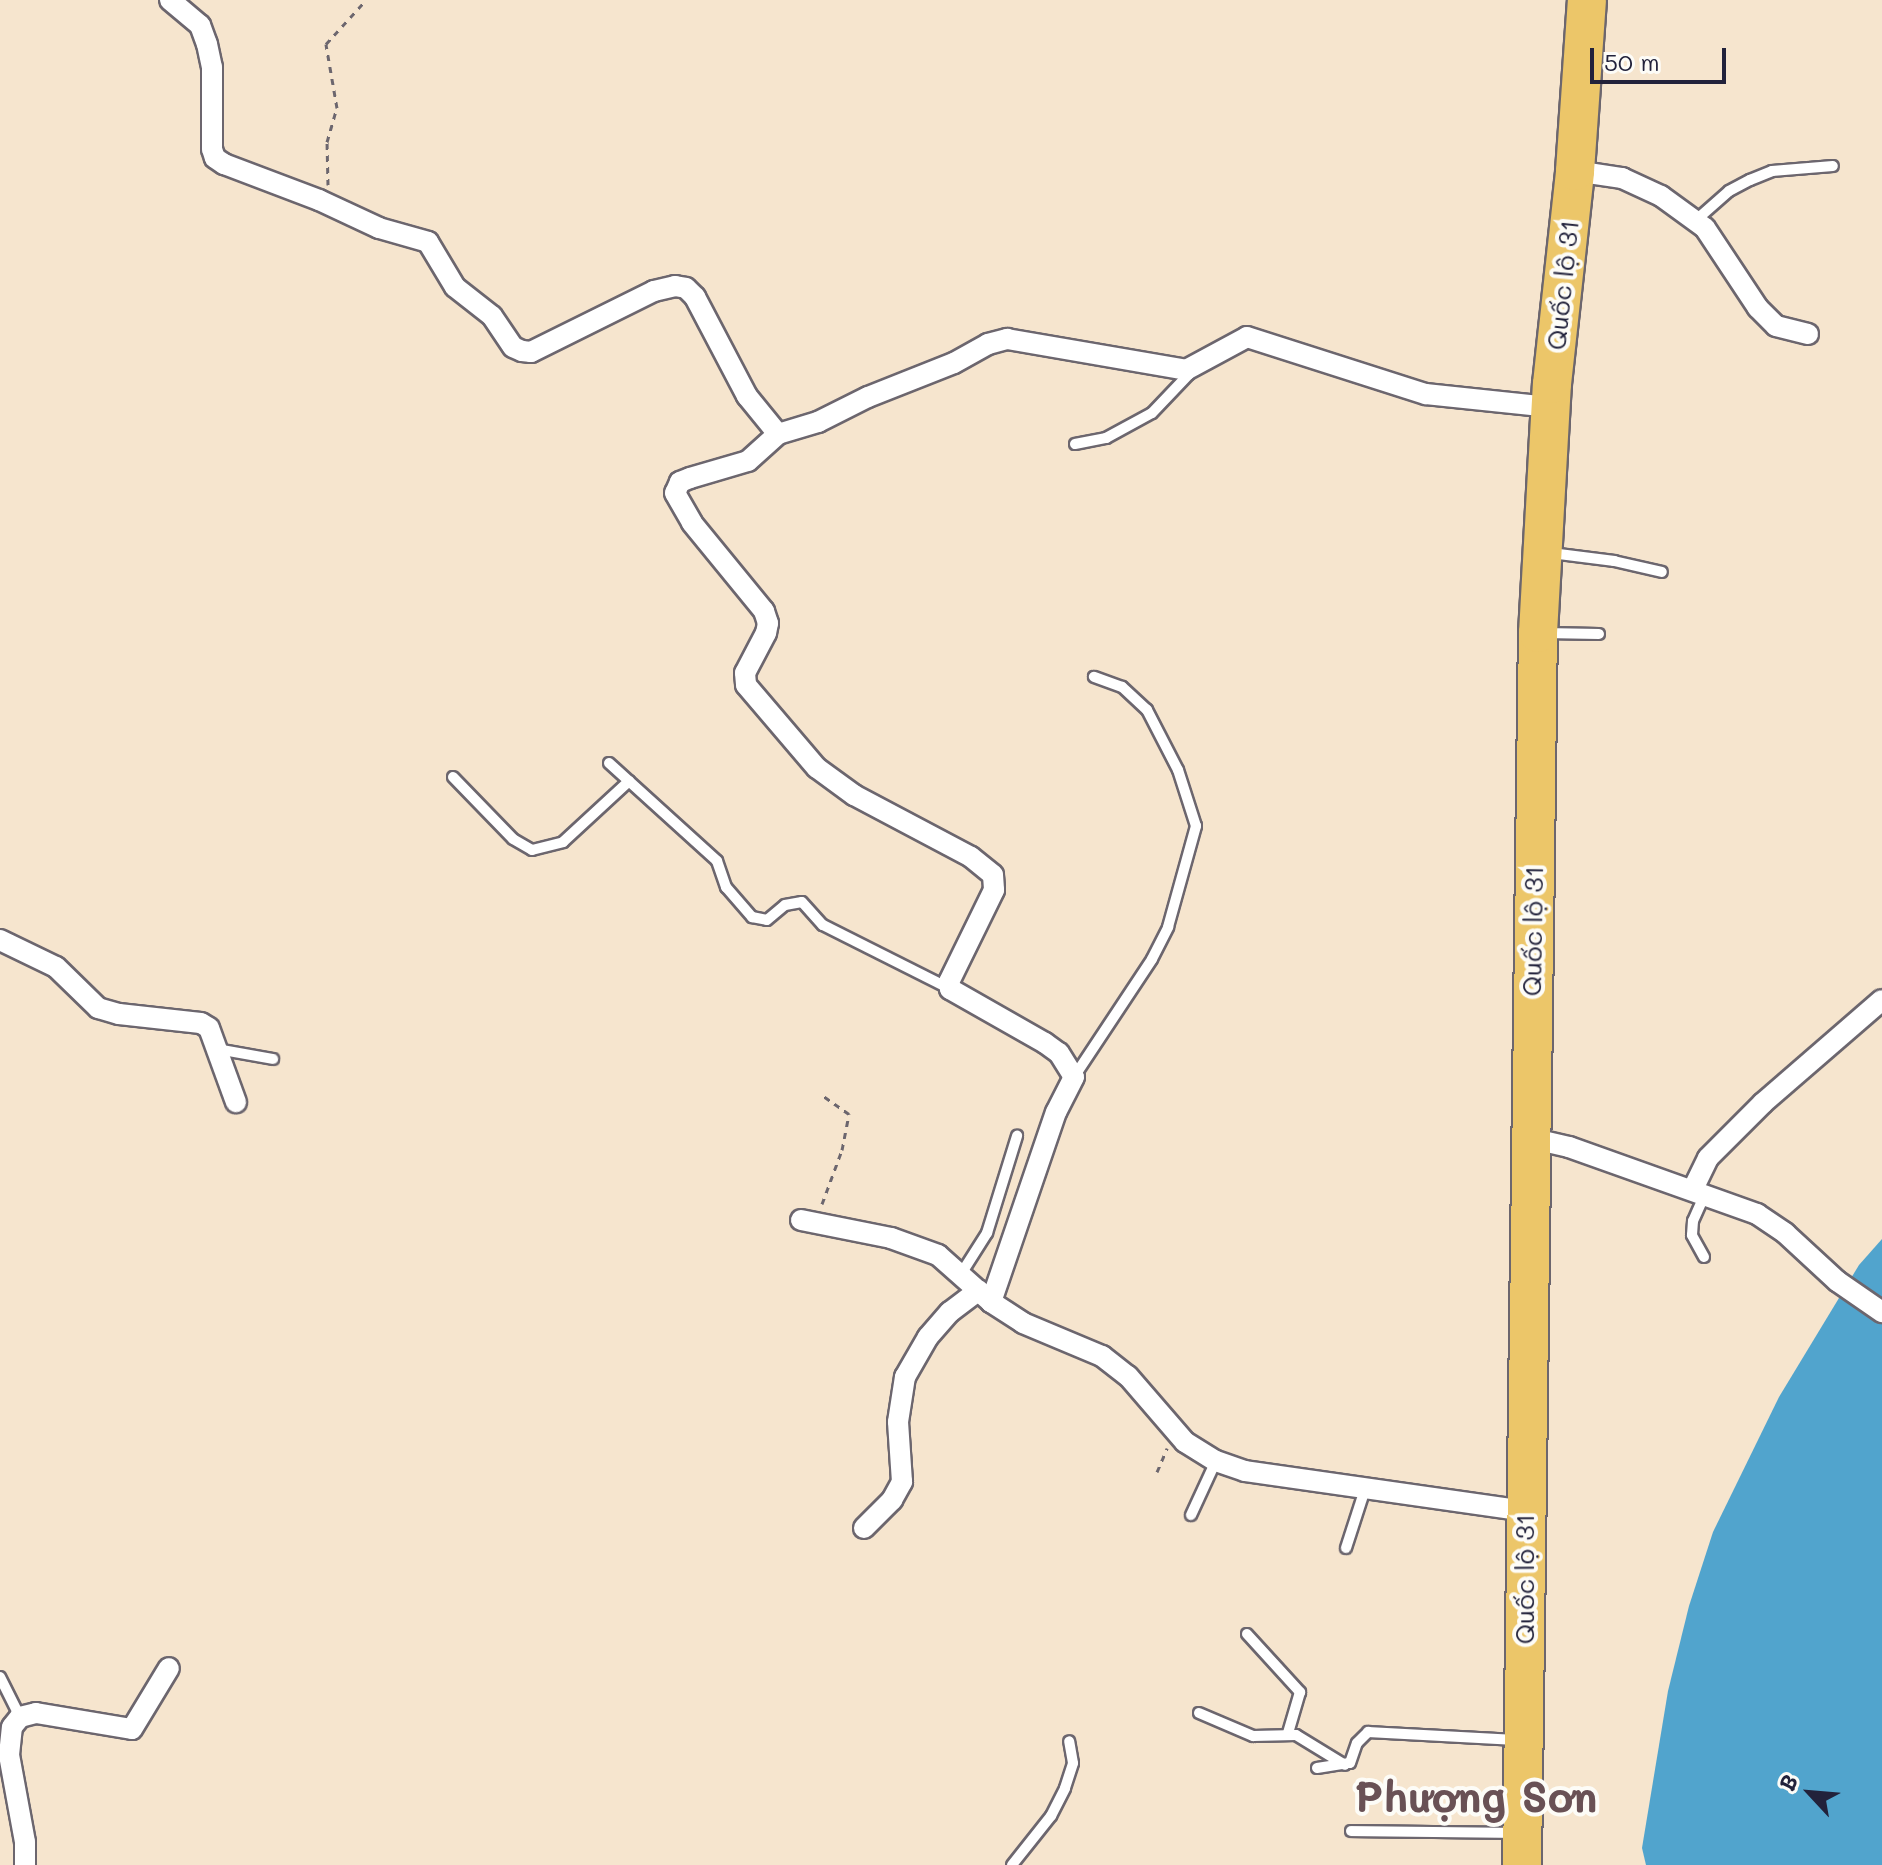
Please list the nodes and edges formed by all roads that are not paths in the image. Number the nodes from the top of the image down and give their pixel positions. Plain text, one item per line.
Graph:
1 (170, 0) edge
2 (1586, 28) edge
3 (1833, 166) dead end
4 (1575, 171) junction
5 (1695, 221) junction
6 (1808, 334) dead end
7 (1195, 368) junction
8 (1550, 407) junction
9 (778, 434) junction
10 (1075, 444) dead end
11 (1541, 552) junction
12 (1662, 572) dead end
13 (1538, 633) junction
14 (1599, 634) dead end
15 (1094, 677) dead end
16 (609, 763) dead end
17 (453, 777) dead end
18 (629, 781) junction
19 (0, 940) edge
20 (950, 989) junction
21 (1882, 1000) edge
22 (217, 1049) junction
23 (273, 1059) dead end
24 (1074, 1077) junction
25 (236, 1102) dead end
26 (1017, 1136) dead end
27 (1530, 1138) junction
28 (1699, 1192) junction
29 (808, 1222) road end
30 (1704, 1257) dead end
31 (961, 1274) junction
32 (985, 1296) junction
33 (1882, 1312) edge
34 (1216, 1461) junction
35 (1365, 1489) junction
36 (1525, 1511) junction
37 (1191, 1515) dead end
38 (864, 1528) dead end
39 (1346, 1548) dead end
40 (1247, 1634) dead end
41 (169, 1668) dead end
42 (0, 1677) edge
43 (1199, 1713) dead end
44 (20, 1717) junction
45 (1288, 1733) junction
46 (1526, 1740) junction
47 (1069, 1741) dead end
48 (1347, 1766) junction
49 (1317, 1768) dead end
50 (1351, 1831) dead end
51 (1522, 1849) edge
52 (25, 1865) edge
53 (1012, 1865) edge

1 - 9 street
2 - 4 highway, Quốc lộ 31
3 - 5 lane
4 - 5 street
4 - 8 highway, Quốc lộ 31
5 - 6 street
7 - 8 street
7 - 9 street
7 - 10 lane
8 - 11 highway, Quốc lộ 31
9 - 20 street
11 - 12 lane
11 - 13 highway, Quốc lộ 31
13 - 14 lane
13 - 27 highway, Quốc lộ 31
15 - 24 lane
16 - 18 lane
17 - 18 lane
18 - 20 lane
19 - 22 street
20 - 24 street
21 - 28 street
22 - 23 lane
22 - 25 street
24 - 32 street
26 - 31 lane
27 - 28 street
27 - 36 highway, Quốc lộ 31
28 - 30 lane
28 - 33 street
29 - 31 street
31 - 32 street
32 - 34 street
32 - 38 street
34 - 35 street
34 - 37 lane
35 - 36 street
35 - 39 lane
36 - 46 highway, Quốc lộ 31
40 - 45 lane
41 - 44 street
42 - 44 lane
43 - 45 lane
44 - 52 street
45 - 48 lane
46 - 48 lane
46 - 51 highway, Quốc lộ 31
47 - 53 lane
48 - 49 lane
50 - 51 lane

